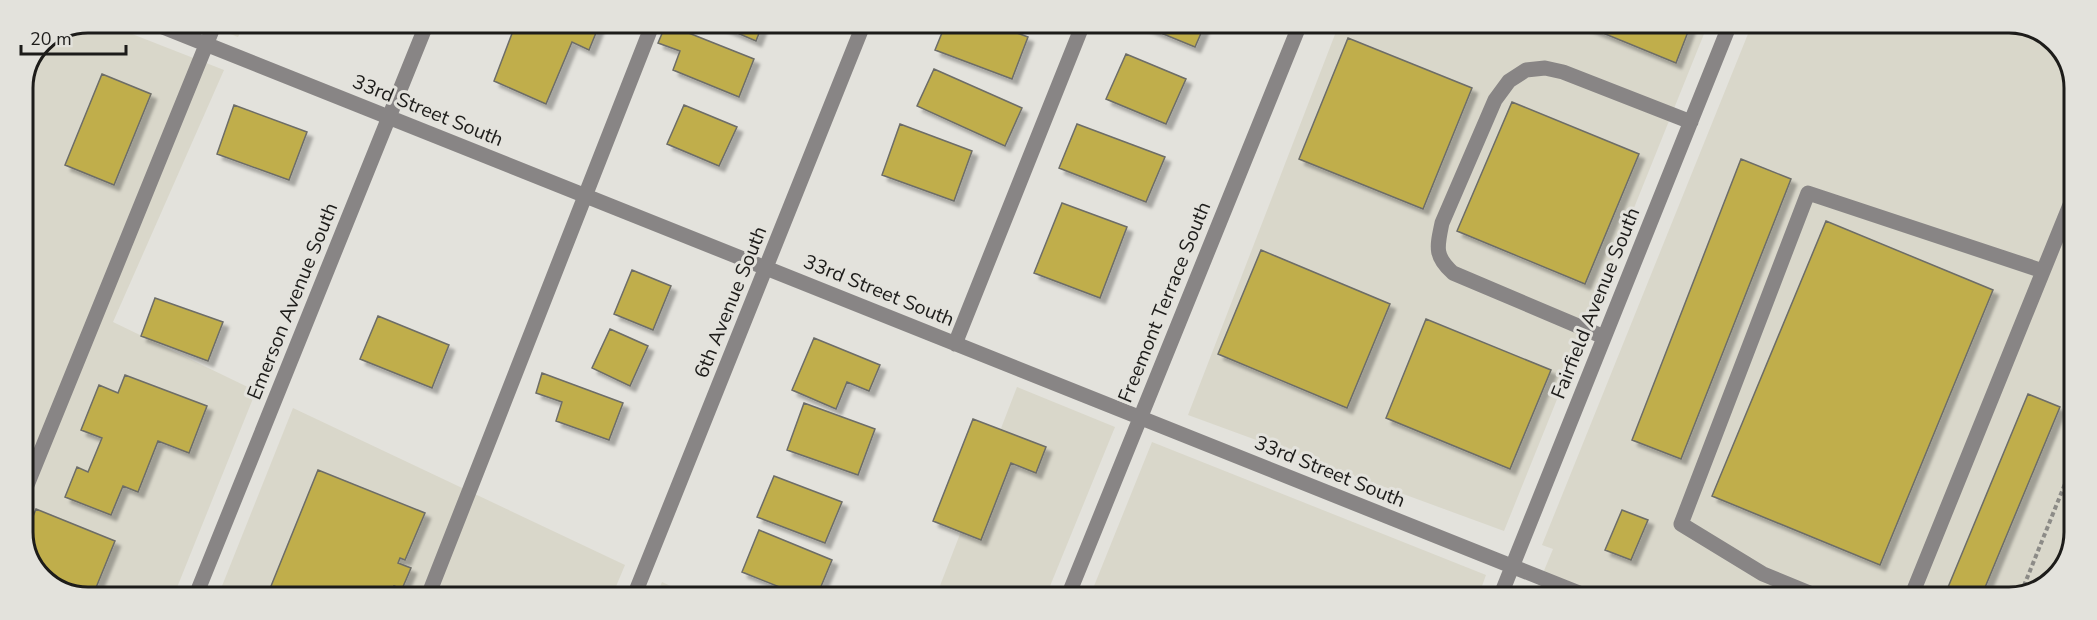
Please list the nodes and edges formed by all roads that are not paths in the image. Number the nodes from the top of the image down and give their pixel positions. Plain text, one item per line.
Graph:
1 (180, 33) edge
2 (211, 33) edge
3 (423, 33) edge
4 (649, 33) edge
5 (860, 33) edge
6 (1079, 33) edge
7 (1296, 33) edge
8 (1726, 33) edge
9 (206, 44) junction
10 (389, 117) junction
11 (1690, 122) junction
12 (585, 196) junction
13 (2064, 220) edge
14 (766, 268) junction
15 (2043, 271) junction
16 (1604, 337) junction
17 (955, 344) junction
18 (1140, 418) junction
19 (33, 470) edge
20 (1512, 566) junction
21 (200, 587) edge
22 (433, 587) edge
23 (638, 587) edge
24 (1072, 587) edge
25 (1504, 587) edge
26 (1564, 587) edge
27 (1794, 587) edge
28 (1915, 587) edge

1 - 9 street, 33rd Street South
2 - 9 street
3 - 10 street, Emerson Avenue South
4 - 12 street
5 - 14 street, 6th Avenue South
6 - 17 street
7 - 18 street, Freemont Terrace South
8 - 11 street, Fairfield Avenue South
9 - 10 street, 33rd Street South
9 - 19 street
10 - 12 street, 33rd Street South
10 - 21 street, Emerson Avenue South
11 - 16 street, Fairfield Avenue South
11 - 16 street
12 - 14 street, 33rd Street South
12 - 22 street
13 - 15 street
14 - 17 street, 33rd Street South
14 - 23 street, 6th Avenue South
15 - 27 street
15 - 28 street
16 - 20 street, Fairfield Avenue South
17 - 18 street, 33rd Street South
18 - 20 street, 33rd Street South
18 - 24 street, Freemont Terrace South
20 - 25 street, Fairfield Avenue South
20 - 26 street, 33rd Street South

